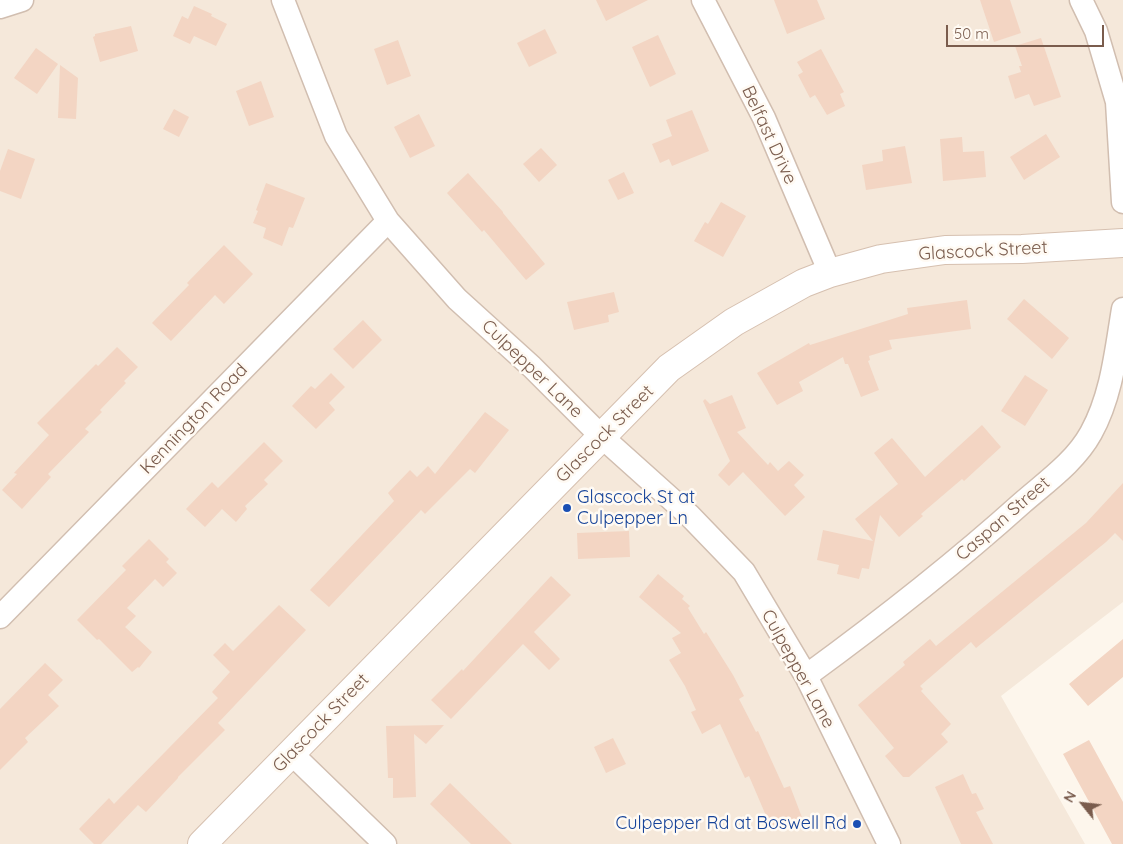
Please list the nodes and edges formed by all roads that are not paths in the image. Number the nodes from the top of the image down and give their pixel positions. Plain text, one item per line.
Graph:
1 (22, 0) edge
2 (283, 0) edge
3 (703, 0) edge
4 (1081, 0) edge
5 (0, 7) edge
6 (1123, 202) edge
7 (388, 221) junction
8 (1123, 243) edge
9 (830, 273) junction
10 (1123, 309) edge
11 (602, 437) junction
12 (0, 618) edge
13 (806, 676) junction
14 (292, 752) junction
15 (202, 844) edge
16 (385, 844) edge
17 (889, 844) edge

1 - 5 street
2 - 7 street, Culpepper Lane
3 - 9 street, Belfast Drive
4 - 6 street
7 - 11 street, Culpepper Lane
7 - 12 street, Kennington Road
8 - 9 street, Glascock Street
9 - 11 street, Glascock Street
10 - 13 street, Caspan Street
11 - 13 street, Culpepper Lane
11 - 14 street, Glascock Street
13 - 17 street, Culpepper Lane
14 - 15 street, Glascock Street
14 - 16 street

